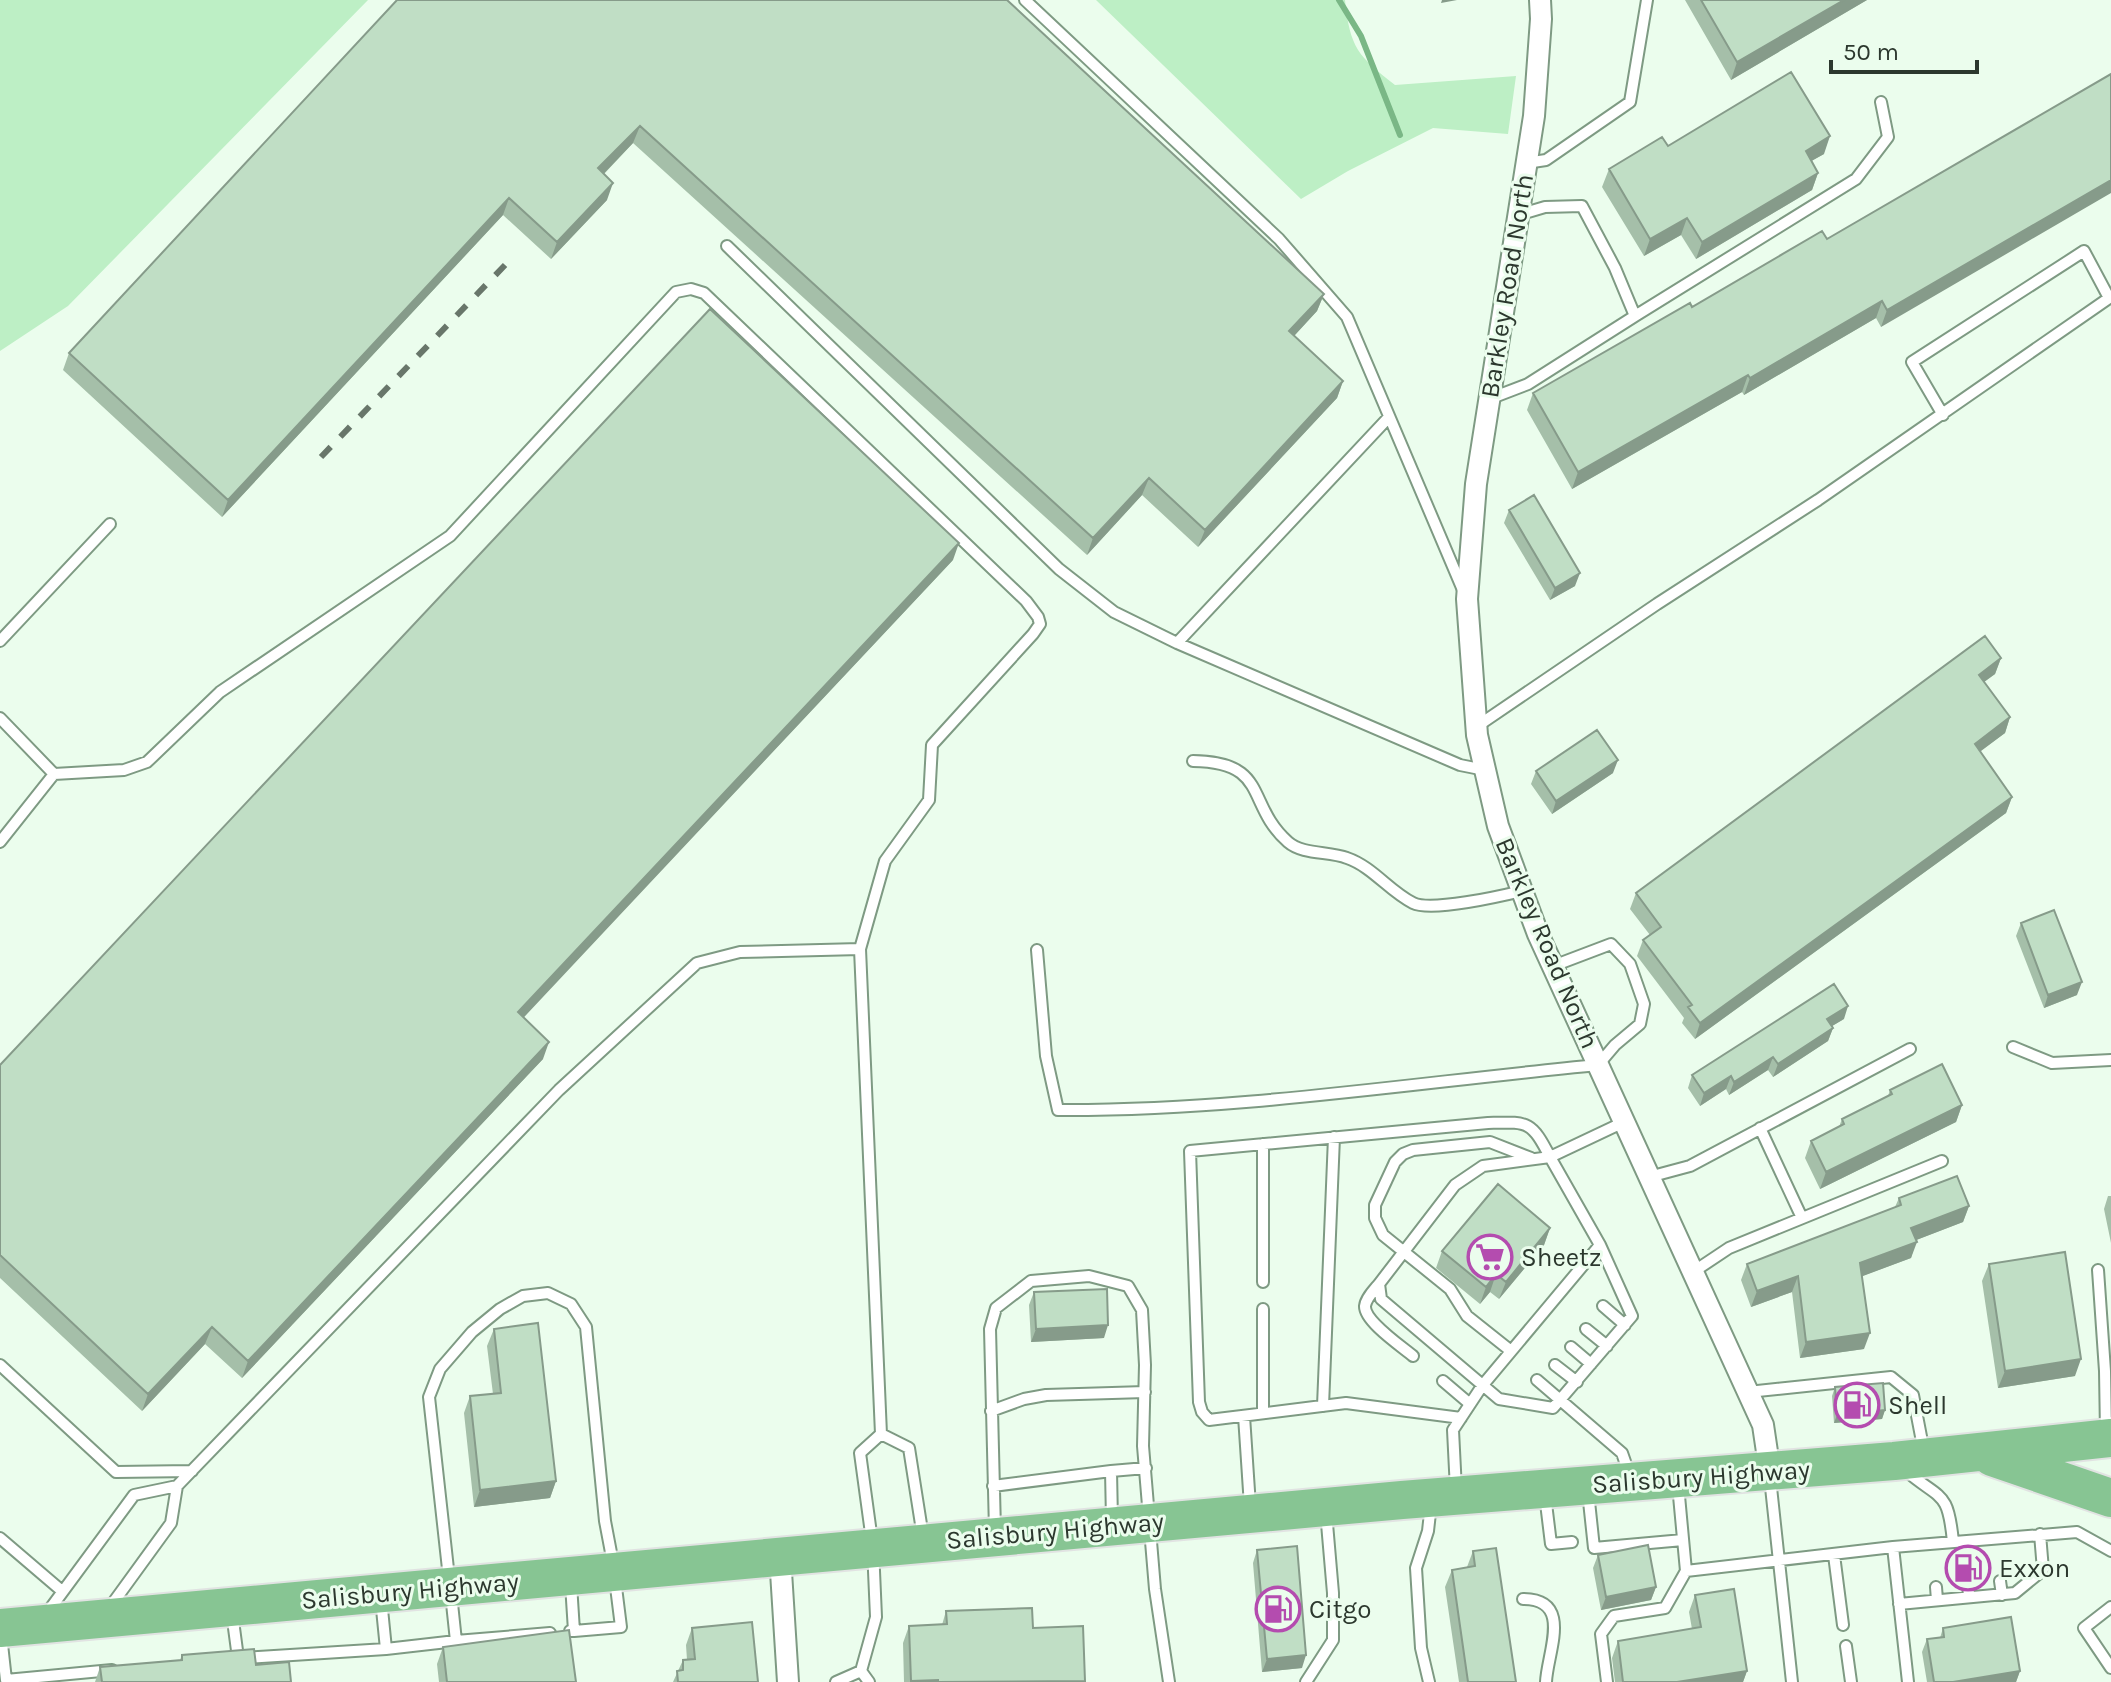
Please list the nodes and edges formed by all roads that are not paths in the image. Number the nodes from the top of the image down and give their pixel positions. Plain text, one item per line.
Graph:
1 (1025, 0) edge
2 (1540, 0) edge
3 (1647, 0) edge
4 (1881, 102) dead end
5 (1526, 163) junction
6 (1518, 215) junction
7 (727, 246) dead end
8 (1635, 316) junction
9 (1489, 399) junction
10 (1943, 415) junction
11 (1389, 417) junction
12 (110, 524) dead end
13 (1467, 599) junction
14 (0, 641) edge
15 (1177, 643) junction
16 (0, 718) edge
17 (1476, 727) junction
18 (1193, 761) dead end
19 (1485, 770) junction
20 (54, 774) junction
21 (0, 842) edge
22 (1522, 891) junction
23 (860, 949) junction
24 (1037, 950) dead end
25 (1553, 966) junction
26 (2013, 1047) dead end
27 (1910, 1049) dead end
28 (2111, 1060) edge
29 (1598, 1065) junction
30 (1624, 1122) junction
31 (1760, 1128) junction
32 (1334, 1137) junction
33 (1263, 1144) junction
34 (1550, 1157) junction
35 (1533, 1159) junction
36 (1942, 1161) dead end
37 (1649, 1177) junction
38 (1802, 1218) junction
39 (1600, 1245) junction
40 (1403, 1252) junction
41 (2098, 1270) dead end
42 (1693, 1272) junction
43 (1571, 1279) junction
44 (1263, 1282) dead end
45 (1379, 1284) junction
46 (1582, 1288) dead end
47 (1553, 1301) junction
48 (1603, 1306) dead end
49 (1263, 1309) dead end
50 (1563, 1309) dead end
51 (1538, 1319) junction
52 (1625, 1325) junction
53 (1549, 1329) dead end
54 (1586, 1329) dead end
55 (1521, 1339) junction
56 (1607, 1346) junction
57 (1532, 1347) dead end
58 (1571, 1347) dead end
59 (1509, 1353) junction
60 (1413, 1356) dead end
61 (1518, 1364) dead end
62 (1591, 1364) junction
63 (0, 1365) edge
64 (1555, 1365) dead end
65 (1537, 1380) dead end
66 (1443, 1381) dead end
67 (1577, 1382) junction
68 (1482, 1386) junction
69 (1145, 1392) junction
70 (1748, 1392) junction
71 (1561, 1399) junction
72 (1470, 1404) junction
73 (1323, 1406) junction
74 (991, 1411) junction
75 (1263, 1413) junction
76 (1244, 1416) junction
77 (1461, 1418) junction
78 (881, 1434) junction
79 (2109, 1439) edge
80 (1978, 1453) junction
81 (1909, 1460) junction
82 (1146, 1468) junction
83 (192, 1471) junction
84 (1111, 1471) junction
85 (1770, 1472) junction
86 (1677, 1479) junction
87 (1632, 1483) junction
88 (177, 1486) junction
89 (993, 1486) junction
90 (1587, 1486) junction
91 (1545, 1489) junction
92 (1444, 1497) junction
93 (2111, 1498) edge
94 (1325, 1507) junction
95 (1250, 1513) junction
96 (1151, 1523) junction
97 (1113, 1526) junction
98 (2040, 1534) junction
99 (995, 1536) junction
100 (0, 1538) edge
101 (1996, 1538) junction
102 (1683, 1540) junction
103 (1958, 1541) junction
104 (1572, 1542) dead end
105 (924, 1543) junction
106 (1931, 1544) junction
107 (1893, 1547) junction
108 (873, 1548) junction
109 (1997, 1550) dead end
110 (2111, 1551) edge
111 (16, 1552) junction
112 (1965, 1553) dead end
113 (0, 1554) edge
114 (1834, 1555) junction
115 (780, 1556) junction
116 (1932, 1556) dead end
117 (1780, 1561) junction
118 (1686, 1571) junction
119 (615, 1572) junction
120 (570, 1576) junction
121 (2000, 1581) dead end
122 (1968, 1584) dead end
123 (450, 1587) junction
124 (1936, 1587) dead end
125 (62, 1591) junction
126 (380, 1593) junction
127 (2002, 1595) junction
128 (1969, 1597) junction
129 (1523, 1599) dead end
130 (1937, 1600) junction
131 (1899, 1604) junction
132 (231, 1607) junction
133 (2111, 1607) edge
134 (102, 1618) junction
135 (40, 1624) junction
136 (1843, 1625) dead end
137 (0, 1629) edge
138 (574, 1631) junction
139 (456, 1641) junction
140 (1846, 1646) dead end
141 (386, 1649) junction
142 (238, 1658) junction
143 (222, 1660) edge
144 (2111, 1668) edge
145 (130, 1669) edge
146 (861, 1671) junction
147 (788, 1682) edge
148 (836, 1682) edge
149 (869, 1682) edge
150 (1169, 1682) edge
151 (1306, 1682) edge
152 (1429, 1682) edge
153 (1546, 1682) edge
154 (1607, 1682) edge
155 (1792, 1682) edge
156 (1851, 1682) edge
157 (1908, 1682) edge

1 - 11 lane
2 - 5 street, Barkley Road North
3 - 5 lane
4 - 8 lane
5 - 6 street, Barkley Road North
6 - 8 lane
6 - 9 street, Barkley Road North
7 - 15 lane
8 - 9 lane
9 - 13 street, Barkley Road North
10 - 10 lane
10 - 17 lane
11 - 13 lane
11 - 15 lane
12 - 14 lane
13 - 17 street, Barkley Road North
15 - 19 lane
16 - 20 lane
17 - 19 street, Barkley Road North
18 - 22 lane
19 - 22 street, Barkley Road North
20 - 21 lane
20 - 23 lane
22 - 25 street, Barkley Road North
23 - 78 lane
23 - 83 lane
24 - 29 lane
25 - 29 street, Barkley Road North
25 - 29 lane
26 - 28 lane
27 - 31 lane
29 - 30 street, Barkley Road North
30 - 34 lane
30 - 37 street, Barkley Road North
31 - 37 lane
31 - 38 lane
32 - 33 lane
32 - 34 lane
32 - 73 lane
33 - 44 lane
33 - 76 lane
34 - 35 lane
34 - 39 lane
35 - 40 lane
35 - 40 lane
36 - 38 lane
37 - 42 street, Barkley Road North
38 - 42 lane
39 - 43 lane
39 - 52 lane
40 - 45 lane
40 - 59 lane
41 - 79 lane
42 - 70 street, Barkley Road North
43 - 46 lane
43 - 47 lane
45 - 60 lane
45 - 68 lane
47 - 50 lane
47 - 51 lane
48 - 52 lane
49 - 75 lane
51 - 53 lane
51 - 55 lane
52 - 56 lane
54 - 56 lane
55 - 57 lane
55 - 59 lane
56 - 62 lane
58 - 62 lane
59 - 61 lane
59 - 68 lane
62 - 67 lane
63 - 83 lane
64 - 67 lane
65 - 71 lane
66 - 72 lane
67 - 71 lane
68 - 71 lane
68 - 72 lane
69 - 74 lane
69 - 74 lane
69 - 82 lane
70 - 81 lane
70 - 85 street, Barkley Road North
71 - 87 lane
72 - 77 lane
73 - 75 lane
73 - 77 lane
74 - 89 lane
75 - 76 lane
76 - 95 lane
77 - 92 lane
78 - 105 lane
78 - 108 lane
79 - 80 highway, Salisbury Highway
80 - 81 highway, Salisbury Highway
80 - 93 highway
81 - 85 highway, Salisbury Highway
81 - 103 lane
82 - 84 lane
82 - 96 lane
83 - 88 lane
84 - 89 lane
84 - 97 lane
85 - 86 highway, Salisbury Highway
85 - 117 lane
86 - 87 highway, Salisbury Highway
86 - 102 lane
87 - 90 highway, Salisbury Highway
88 - 125 lane
88 - 134 lane
89 - 99 lane
90 - 91 highway, Salisbury Highway
90 - 102 lane
91 - 92 highway, Salisbury Highway
91 - 104 lane
92 - 94 highway, Salisbury Highway
92 - 152 lane
94 - 95 highway, Salisbury Highway
94 - 151 lane
95 - 96 highway, Salisbury Highway
96 - 97 highway, Salisbury Highway
96 - 150 lane
97 - 99 highway, Salisbury Highway
98 - 101 lane
98 - 110 lane
98 - 127 lane
99 - 105 highway, Salisbury Highway
100 - 111 lane
101 - 103 lane
101 - 109 lane
102 - 118 lane
103 - 106 lane
103 - 112 lane
105 - 108 highway, Salisbury Highway
106 - 107 lane
106 - 116 lane
107 - 114 lane
107 - 131 lane
108 - 115 highway, Salisbury Highway
108 - 146 lane
111 - 113 lane
111 - 125 lane
114 - 117 lane
114 - 136 lane
115 - 119 highway, Salisbury Highway
115 - 147 street
117 - 118 lane
117 - 155 lane
118 - 154 lane
119 - 120 highway, Salisbury Highway
119 - 123 lane
119 - 138 lane
120 - 123 highway, Salisbury Highway
120 - 138 lane
121 - 127 lane
122 - 128 lane
123 - 126 highway, Salisbury Highway
123 - 139 lane
124 - 130 lane
125 - 135 lane
126 - 132 highway, Salisbury Highway
126 - 141 lane
127 - 128 lane
128 - 130 lane
129 - 153 lane
130 - 131 lane
131 - 157 lane
132 - 134 highway, Salisbury Highway
132 - 142 lane
133 - 144 lane
134 - 135 highway, Salisbury Highway
135 - 137 highway, Salisbury Highway
137 - 145 lane
138 - 139 lane
139 - 141 lane
140 - 156 lane
141 - 142 lane
142 - 143 lane
146 - 148 lane
146 - 149 lane

